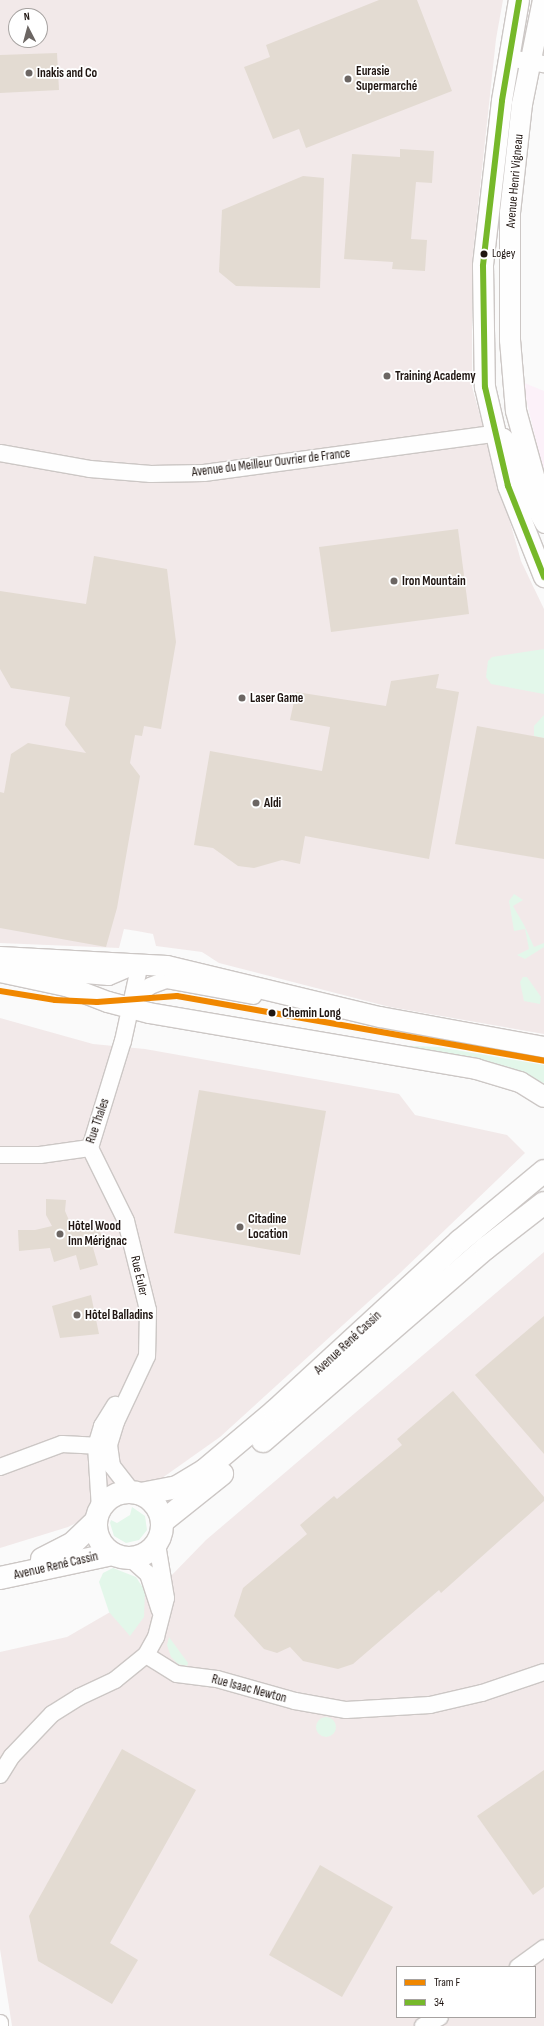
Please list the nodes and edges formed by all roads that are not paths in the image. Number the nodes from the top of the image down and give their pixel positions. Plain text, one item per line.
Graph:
1 (519, 0) edge
2 (543, 0) edge
3 (509, 58) junction
4 (537, 62) edge
5 (516, 411) junction
6 (494, 434) junction
7 (0, 453) edge
8 (544, 512) edge
9 (544, 525) edge
10 (544, 577) edge
11 (140, 964) junction
12 (0, 967) edge
13 (322, 1002) junction
14 (132, 1004) junction
15 (544, 1047) edge
16 (544, 1096) edge
17 (90, 1148) junction
18 (0, 1155) edge
19 (544, 1171) edge
20 (544, 1203) edge
21 (134, 1385) junction
22 (96, 1446) junction
23 (0, 1467) edge
24 (136, 1493) junction
25 (98, 1515) junction
26 (162, 1522) junction
27 (157, 1544) junction
28 (121, 1556) junction
29 (0, 1578) edge
30 (158, 1628) junction
31 (146, 1655) junction
32 (544, 1672) edge
33 (0, 1775) edge
34 (544, 1948) edge
35 (519, 1966) edge
36 (438, 2018) edge
37 (0, 2023) edge
38 (0, 2026) edge
39 (423, 2026) edge

1 - 3 street, Avenue Henri Vigneau
2 - 4 street, Avenue Henri Vigneau
3 - 4 street
3 - 6 street, Avenue Henri Vigneau
4 - 5 street, Avenue Henri Vigneau
5 - 6 street
5 - 8 street, Avenue Henri Vigneau
6 - 7 street, Avenue du Meilleur Ouvrier de France
6 - 9 street
6 - 10 street, Avenue Henri Vigneau
11 - 12 street
11 - 13 street
11 - 14 street, Rue Thales
12 - 14 street
13 - 14 street
13 - 15 street
14 - 16 street
14 - 17 street, Rue Thales
17 - 18 street, Rue Thales
17 - 21 street, Rue Euler
19 - 24 main road, Avenue René Cassin
20 - 26 main road, Avenue René Cassin
21 - 22 street, Rue Euler
21 - 24 street, Rue Euler
22 - 23 street
22 - 25 street, Rue Euler
24 - 25 main road
24 - 26 main road
25 - 28 main road
25 - 29 main road, Avenue René Cassin
26 - 27 main road
27 - 28 main road
27 - 30 street
28 - 29 main road, Avenue René Cassin
28 - 30 street
30 - 31 street
31 - 32 street, Rue Isaac Newton
31 - 33 street
34 - 35 street
36 - 39 street
37 - 38 street

